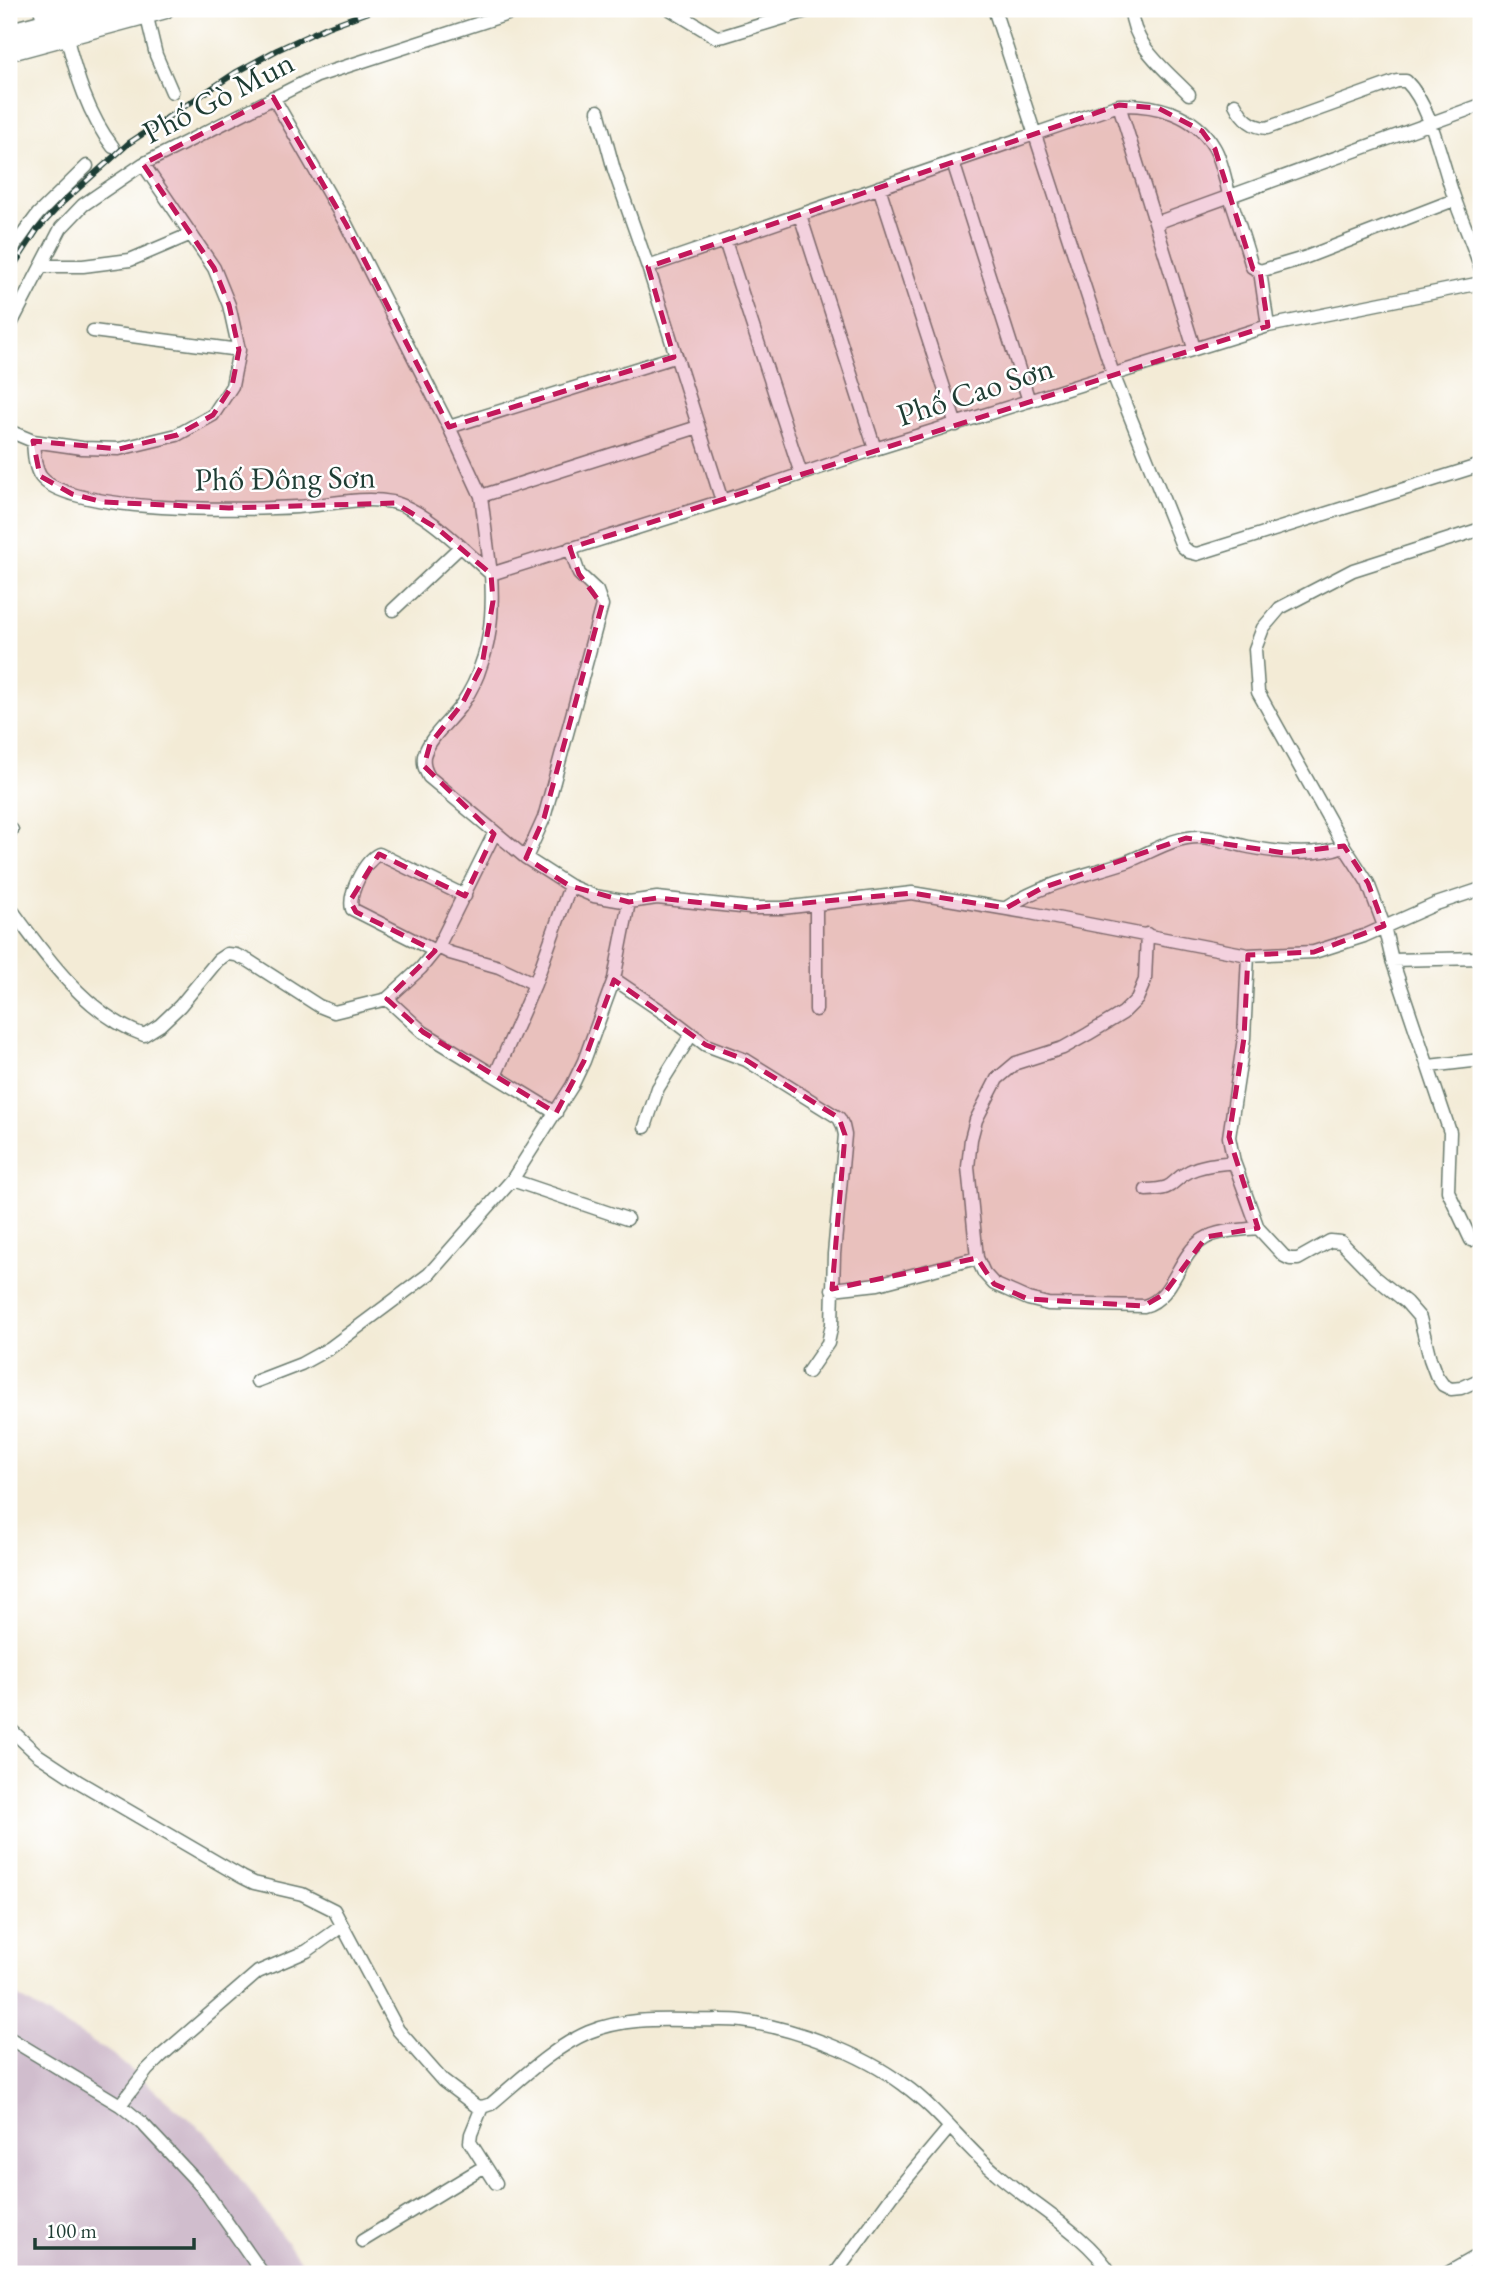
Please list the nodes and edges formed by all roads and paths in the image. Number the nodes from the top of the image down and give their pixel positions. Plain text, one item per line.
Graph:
1 (523, 9) edge
2 (670, 9) edge
3 (813, 9) edge
4 (994, 9) edge
5 (1132, 9) edge
6 (87, 10) edge
7 (155, 11) edge
8 (42, 16) edge
9 (9, 33) edge
10 (66, 35) junction
11 (9, 51) edge
12 (172, 92) dead end
13 (1189, 94) dead end
14 (273, 97) junction
15 (1235, 104) dead end
16 (1481, 104) edge
17 (1119, 105) junction
18 (598, 111) dead end
19 (1431, 124) junction
20 (1036, 135) junction
21 (113, 147) dead end
22 (953, 162) junction
23 (143, 164) junction
24 (87, 166) dead end
25 (879, 187) junction
26 (1230, 196) junction
27 (1454, 200) junction
28 (800, 215) junction
29 (1156, 223) junction
30 (191, 234) junction
31 (725, 241) junction
32 (9, 254) edge
33 (42, 266) junction
34 (648, 267) junction
35 (1481, 269) edge
36 (1259, 271) junction
37 (1481, 283) edge
38 (1268, 326) junction
39 (9, 328) edge
40 (93, 331) dead end
41 (1194, 348) junction
42 (239, 350) junction
43 (674, 356) junction
44 (1114, 374) junction
45 (1029, 401) junction
46 (956, 425) junction
47 (449, 427) junction
48 (698, 427) junction
49 (9, 431) edge
50 (33, 441) junction
51 (875, 449) junction
52 (1481, 465) edge
53 (801, 474) junction
54 (481, 496) junction
55 (722, 501) junction
56 (1481, 529) edge
57 (460, 547) junction
58 (570, 548) junction
59 (491, 574) junction
60 (393, 610) dead end
61 (494, 834) junction
62 (1344, 846) junction
63 (526, 858) junction
64 (570, 886) junction
65 (1481, 889) edge
66 (465, 896) junction
67 (629, 902) junction
68 (9, 906) edge
69 (816, 906) junction
70 (1006, 908) junction
71 (1384, 926) junction
72 (1147, 934) junction
73 (436, 949) junction
74 (1248, 955) junction
75 (1481, 958) edge
76 (1392, 961) junction
77 (614, 979) junction
78 (535, 984) junction
79 (387, 999) junction
80 (816, 1010) dead end
81 (691, 1035) junction
82 (1481, 1060) edge
83 (1429, 1066) junction
84 (495, 1076) junction
85 (555, 1113) junction
86 (645, 1127) dead end
87 (1234, 1162) junction
88 (512, 1180) junction
89 (1146, 1190) dead end
90 (627, 1219) dead end
91 (1258, 1228) junction
92 (1471, 1240) dead end
93 (977, 1258) junction
94 (832, 1289) junction
95 (808, 1372) dead end
96 (1481, 1379) edge
97 (257, 1381) dead end
98 (9, 1728) edge
99 (342, 1926) junction
100 (9, 2038) edge
101 (120, 2105) junction
102 (482, 2108) junction
103 (949, 2128) junction
104 (485, 2166) junction
105 (496, 2183) dead end
106 (362, 2241) dead end
107 (1481, 2253) edge
108 (263, 2274) edge
109 (835, 2274) edge
110 (1111, 2274) edge
111 (1446, 2274) edge

1 - 14 street, Phố Gò Mun
2 - 3 street
4 - 20 street
5 - 13 street
6 - 8 highway
7 - 10 highway
7 - 12 street
8 - 9 highway
10 - 11 highway
10 - 21 street
14 - 23 street, Phố Gò Mun
14 - 47 street
15 - 19 street
16 - 19 street
17 - 20 street
17 - 26 street
17 - 29 street
18 - 34 street
19 - 26 street
19 - 27 street
20 - 22 street
20 - 44 street
22 - 25 street
22 - 45 street
23 - 30 street
23 - 33 street, Phố Gò Mun
24 - 32 street
25 - 28 street
25 - 46 street
26 - 29 street
26 - 36 street
27 - 35 street
27 - 36 street
28 - 31 street
28 - 51 street
29 - 41 street
30 - 33 street
30 - 42 street
31 - 34 street
31 - 53 street
33 - 39 street, Phố Gò Mun
34 - 43 street
36 - 38 street
37 - 38 street, Phố Cao Sơn
38 - 41 street, Phố Cao Sơn
40 - 42 street
41 - 44 street, Phố Cao Sơn
42 - 50 street
43 - 47 street
43 - 48 street
44 - 45 street, Phố Cao Sơn
44 - 52 street
45 - 46 street, Phố Cao Sơn
46 - 51 street, Phố Cao Sơn
47 - 54 street
48 - 54 street
48 - 55 street
49 - 50 street
50 - 57 street, Phố Đông Sơn
51 - 53 street, Phố Cao Sơn
53 - 55 street, Phố Cao Sơn
54 - 59 street
55 - 58 street, Phố Cao Sơn
56 - 62 street
57 - 59 street, Phố Đông Sơn
57 - 60 street
58 - 59 street, Phố Cao Sơn
58 - 63 street
59 - 61 street
61 - 63 street
61 - 66 street
62 - 70 street
62 - 71 street
63 - 64 street
64 - 67 street
64 - 78 street
65 - 71 street
66 - 73 street
66 - 73 street
67 - 69 street
67 - 77 street
68 - 79 street
69 - 70 street
69 - 80 street
70 - 72 street
71 - 74 street
71 - 76 street
72 - 74 street
72 - 93 street
73 - 78 street
73 - 79 street
74 - 87 street
75 - 76 street
76 - 83 street
77 - 81 street
77 - 85 street
78 - 84 street
79 - 84 street
81 - 86 street
81 - 94 street
82 - 83 street
83 - 92 street
84 - 85 street
85 - 88 street
87 - 89 street
87 - 91 street
88 - 90 street
88 - 97 street
91 - 93 street
91 - 96 street
93 - 94 street
94 - 95 street
98 - 99 street
99 - 101 street
99 - 102 street
100 - 101 street
101 - 108 street
102 - 103 street
102 - 104 street
103 - 109 street
103 - 110 street
104 - 105 street
104 - 106 street
107 - 111 street

